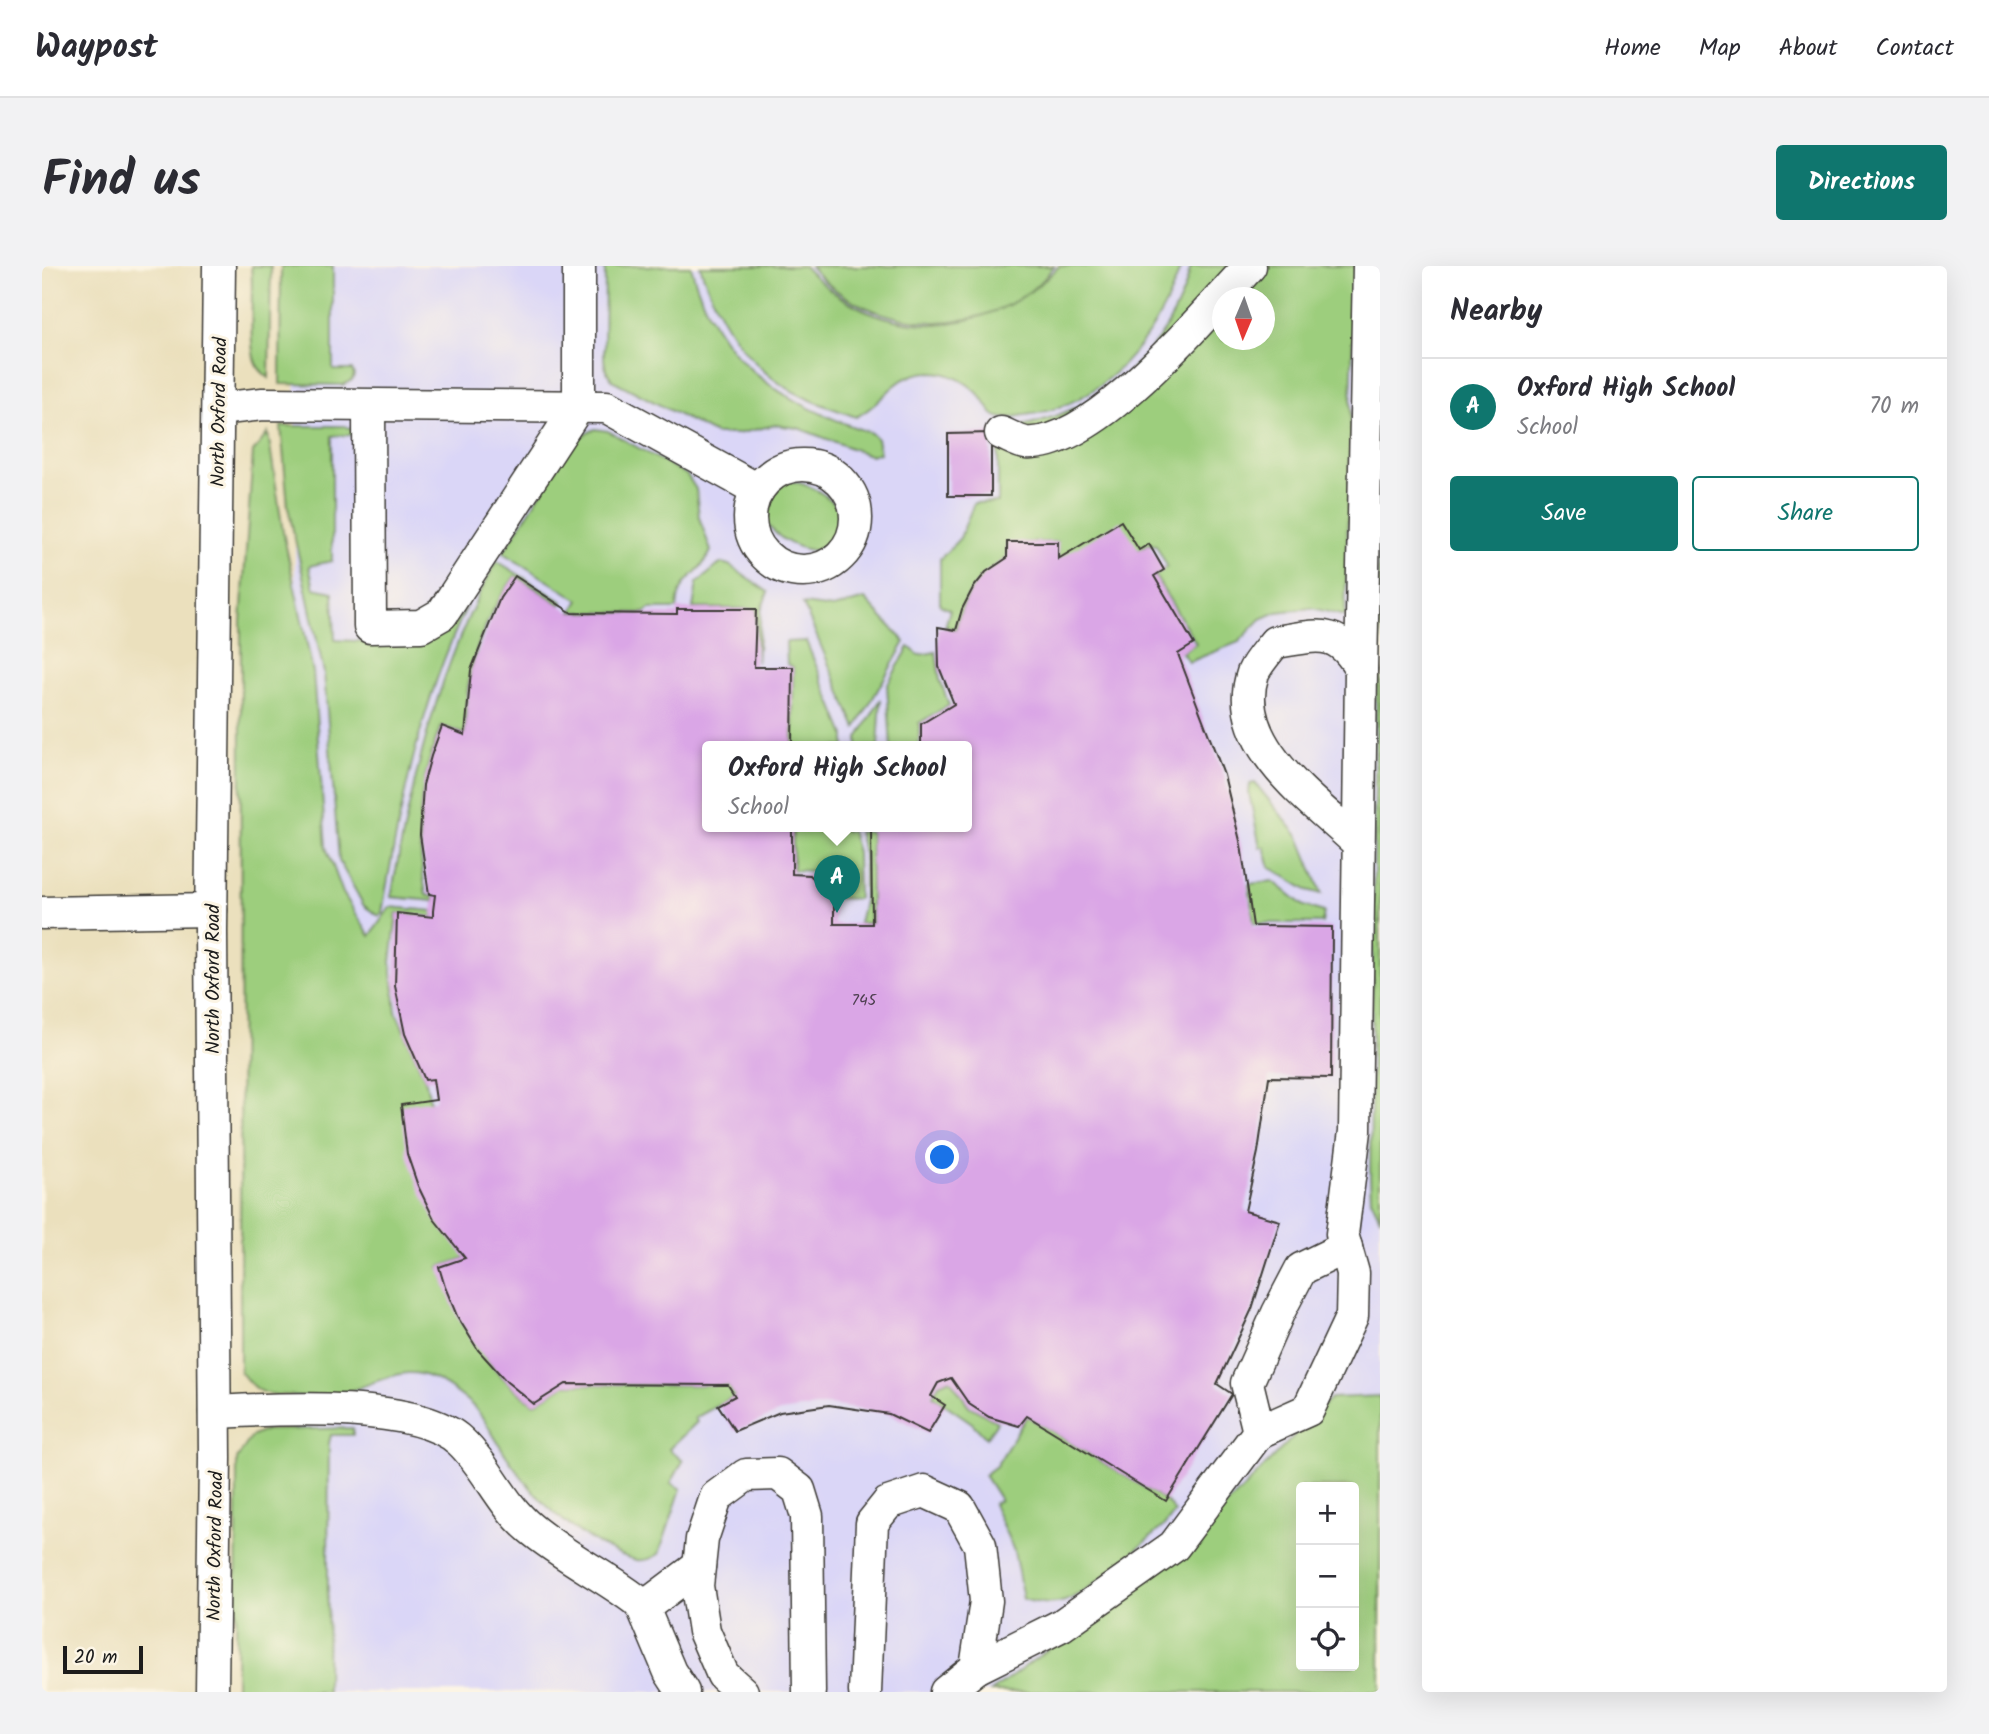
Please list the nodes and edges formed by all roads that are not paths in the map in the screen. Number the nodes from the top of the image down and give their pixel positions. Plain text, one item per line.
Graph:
1 (219, 266) edge
2 (579, 266) edge
3 (1250, 266) edge
4 (1369, 266) edge
5 (579, 405) junction
6 (369, 406) junction
7 (218, 409) junction
8 (1001, 433) dead end
9 (758, 490) dead end
10 (1361, 669) junction
11 (1357, 842) junction
12 (211, 910) junction
13 (42, 913) edge
14 (1346, 1247) junction
15 (215, 1412) junction
16 (1259, 1432) junction
17 (699, 1566) junction
18 (643, 1608) junction
19 (976, 1668) junction
20 (212, 1692) edge
21 (683, 1692) edge
22 (742, 1692) edge
23 (809, 1692) edge
24 (865, 1692) edge
25 (946, 1692) edge

1 - 7 street, North Oxford Road
2 - 5 street
3 - 8 street
4 - 10 street
5 - 6 street
5 - 6 street
5 - 9 street
6 - 7 street
7 - 12 street, North Oxford Road
10 - 11 street
10 - 11 street
11 - 14 street
12 - 13 street
12 - 15 street, North Oxford Road
14 - 16 street
14 - 16 street
15 - 18 street
15 - 20 street, North Oxford Road
16 - 19 street
17 - 18 street
17 - 22 street
17 - 23 street
18 - 21 street
19 - 24 street
19 - 25 street

